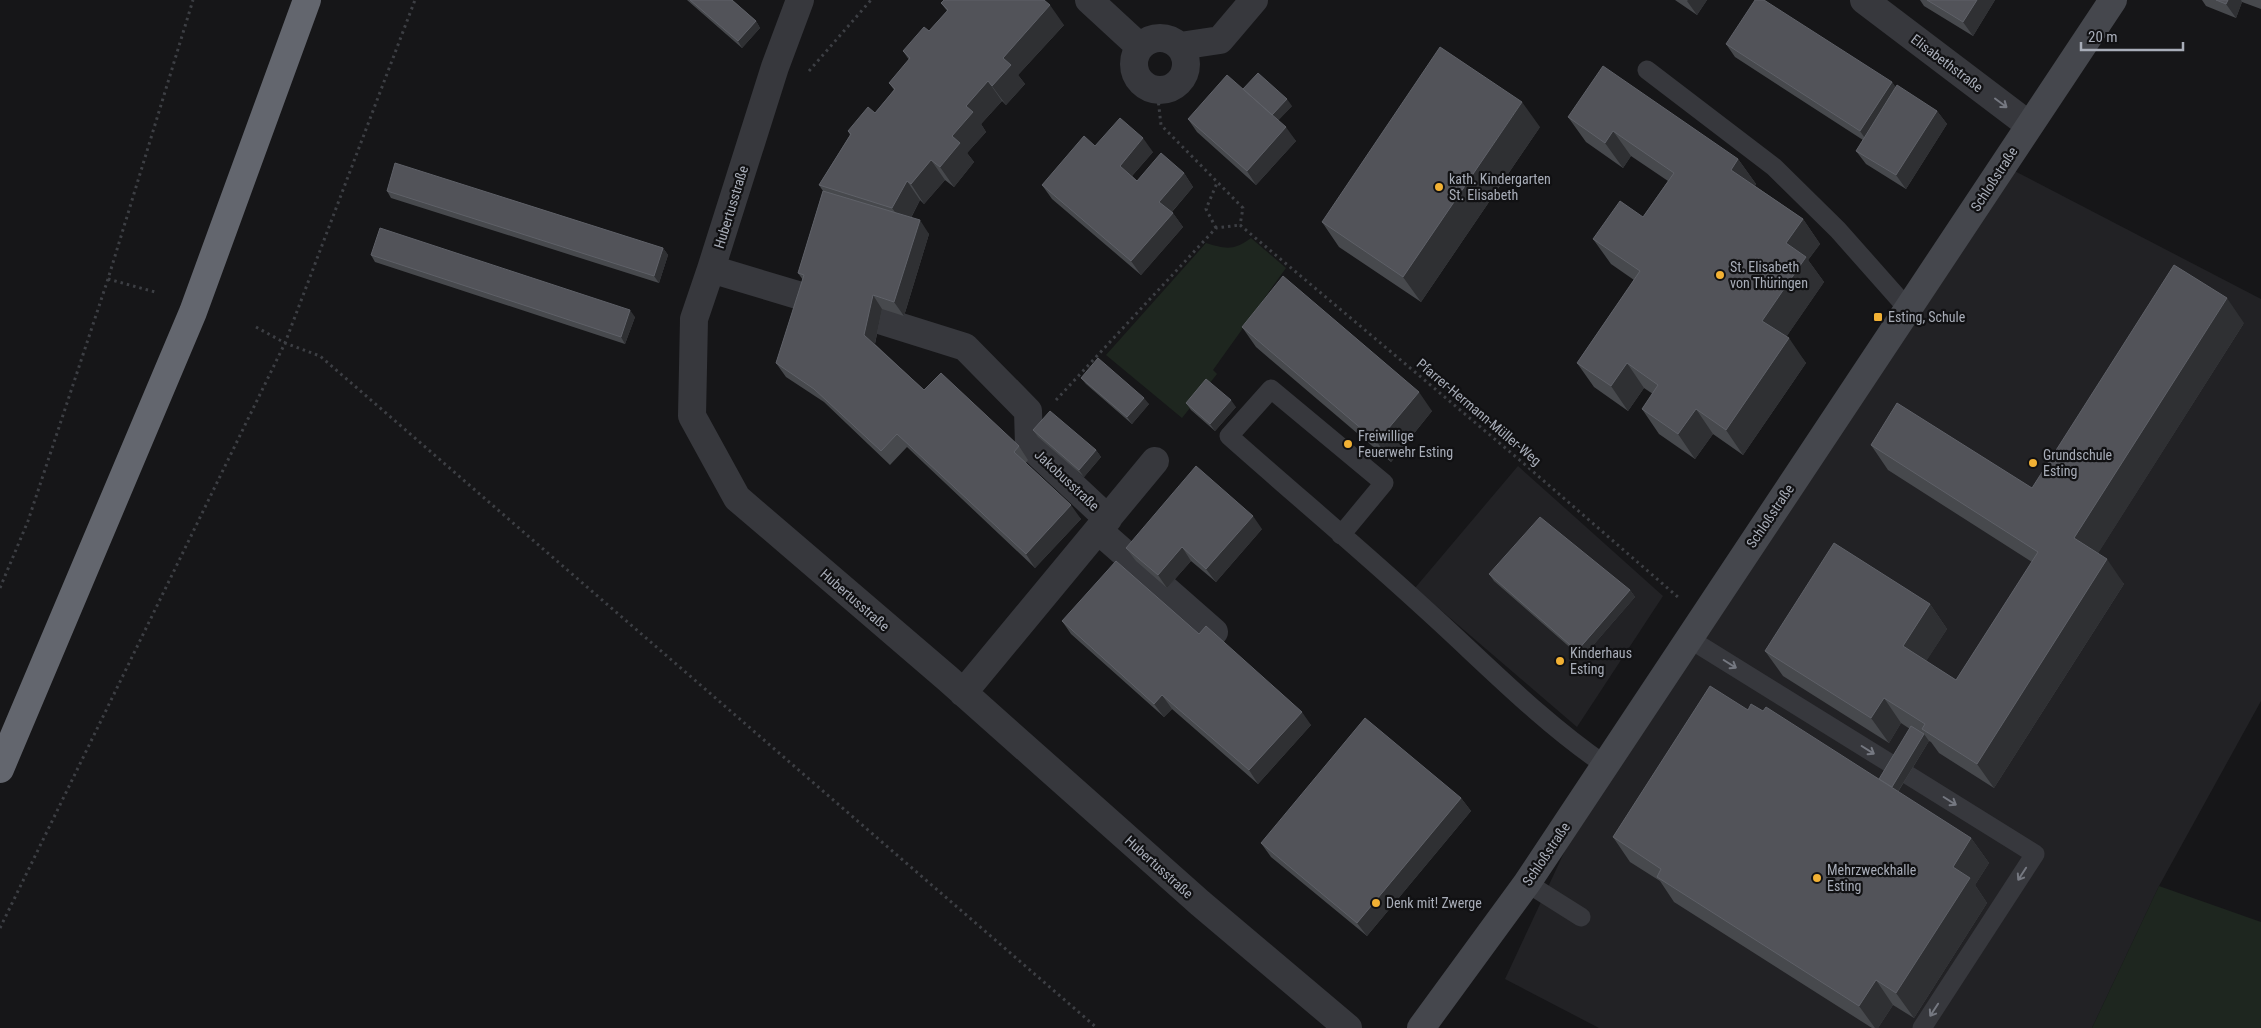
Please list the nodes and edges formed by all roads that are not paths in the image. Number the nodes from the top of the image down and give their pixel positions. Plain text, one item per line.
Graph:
1 (308, 0) edge
2 (800, 0) edge
3 (817, 0) edge
4 (1089, 0) edge
5 (1254, 0) edge
6 (1864, 0) edge
7 (2113, 0) edge
8 (790, 29) junction
9 (1180, 46) junction
10 (1140, 47) junction
11 (1647, 70) dead end
12 (2030, 125) junction
13 (712, 270) junction
14 (810, 299) edge
15 (1908, 309) junction
16 (879, 320) dead end
17 (1155, 461) dead end
18 (1103, 525) junction
19 (1341, 535) junction
20 (1695, 628) junction
21 (1214, 632) edge
22 (964, 693) junction
23 (1605, 765) junction
24 (0, 769) edge
25 (1528, 883) junction
26 (1581, 917) dead end
27 (1348, 1028) edge
28 (1421, 1028) edge
29 (1922, 1028) edge

1 - 24 highway
2 - 8 street, Hubertusstraße
3 - 8 street, Hubertusstraße
4 - 10 street
5 - 9 street
6 -> 12 street, Elisabethstraße
7 - 12 street, Schloßstraße
8 - 13 street, Hubertusstraße
9 - 10 street
9 - 10 street
11 - 15 lane
12 - 15 street, Schloßstraße
13 - 14 street
13 - 22 street, Hubertusstraße
15 - 20 street, Schloßstraße
16 - 18 street, Jakobusstraße
17 - 18 street, Jakobusstraße
18 - 21 street, Jakobusstraße
18 - 22 street, Jakobusstraße
19 - 19 lane
19 - 23 lane
20 - 23 street, Schloßstraße
20 -> 29 lane
22 - 27 street, Hubertusstraße
23 - 25 street, Schloßstraße
25 - 26 lane
25 - 28 street, Schloßstraße

